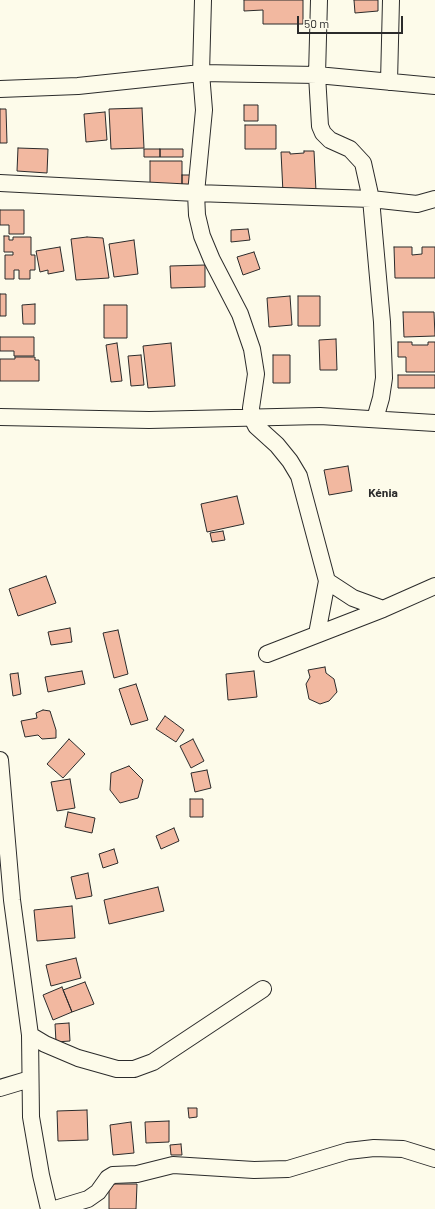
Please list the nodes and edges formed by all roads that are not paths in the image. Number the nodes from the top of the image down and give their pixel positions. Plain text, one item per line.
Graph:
1 (203, 0) edge
2 (319, 0) edge
3 (391, 0) edge
4 (201, 73) junction
5 (317, 75) junction
6 (389, 82) junction
7 (435, 86) edge
8 (0, 89) edge
9 (0, 183) edge
10 (196, 193) junction
11 (371, 199) junction
12 (435, 200) edge
13 (0, 417) edge
14 (252, 418) junction
15 (375, 419) junction
16 (435, 423) edge
17 (327, 581) junction
18 (435, 586) edge
19 (383, 609) junction
20 (317, 634) junction
21 (267, 654) dead end
22 (0, 760) edge
23 (6, 899) edge
24 (263, 989) dead end
25 (30, 1035) junction
26 (30, 1080) junction
27 (0, 1088) edge
28 (435, 1158) edge
29 (50, 1209) edge
30 (55, 1209) edge

1 - 4 street
2 - 5 street
3 - 6 street
4 - 5 street
4 - 8 street
4 - 10 street
5 - 6 street
5 - 11 street
6 - 7 street
9 - 10 street
10 - 11 street
10 - 14 street
11 - 12 street
11 - 15 street
13 - 14 street
14 - 15 street
14 - 17 street
15 - 16 street
17 - 19 street
17 - 20 street
18 - 19 street
19 - 20 street
20 - 21 street
22 - 23 street
23 - 25 street
24 - 25 street
25 - 26 street
26 - 27 street
26 - 29 street
28 - 30 street

